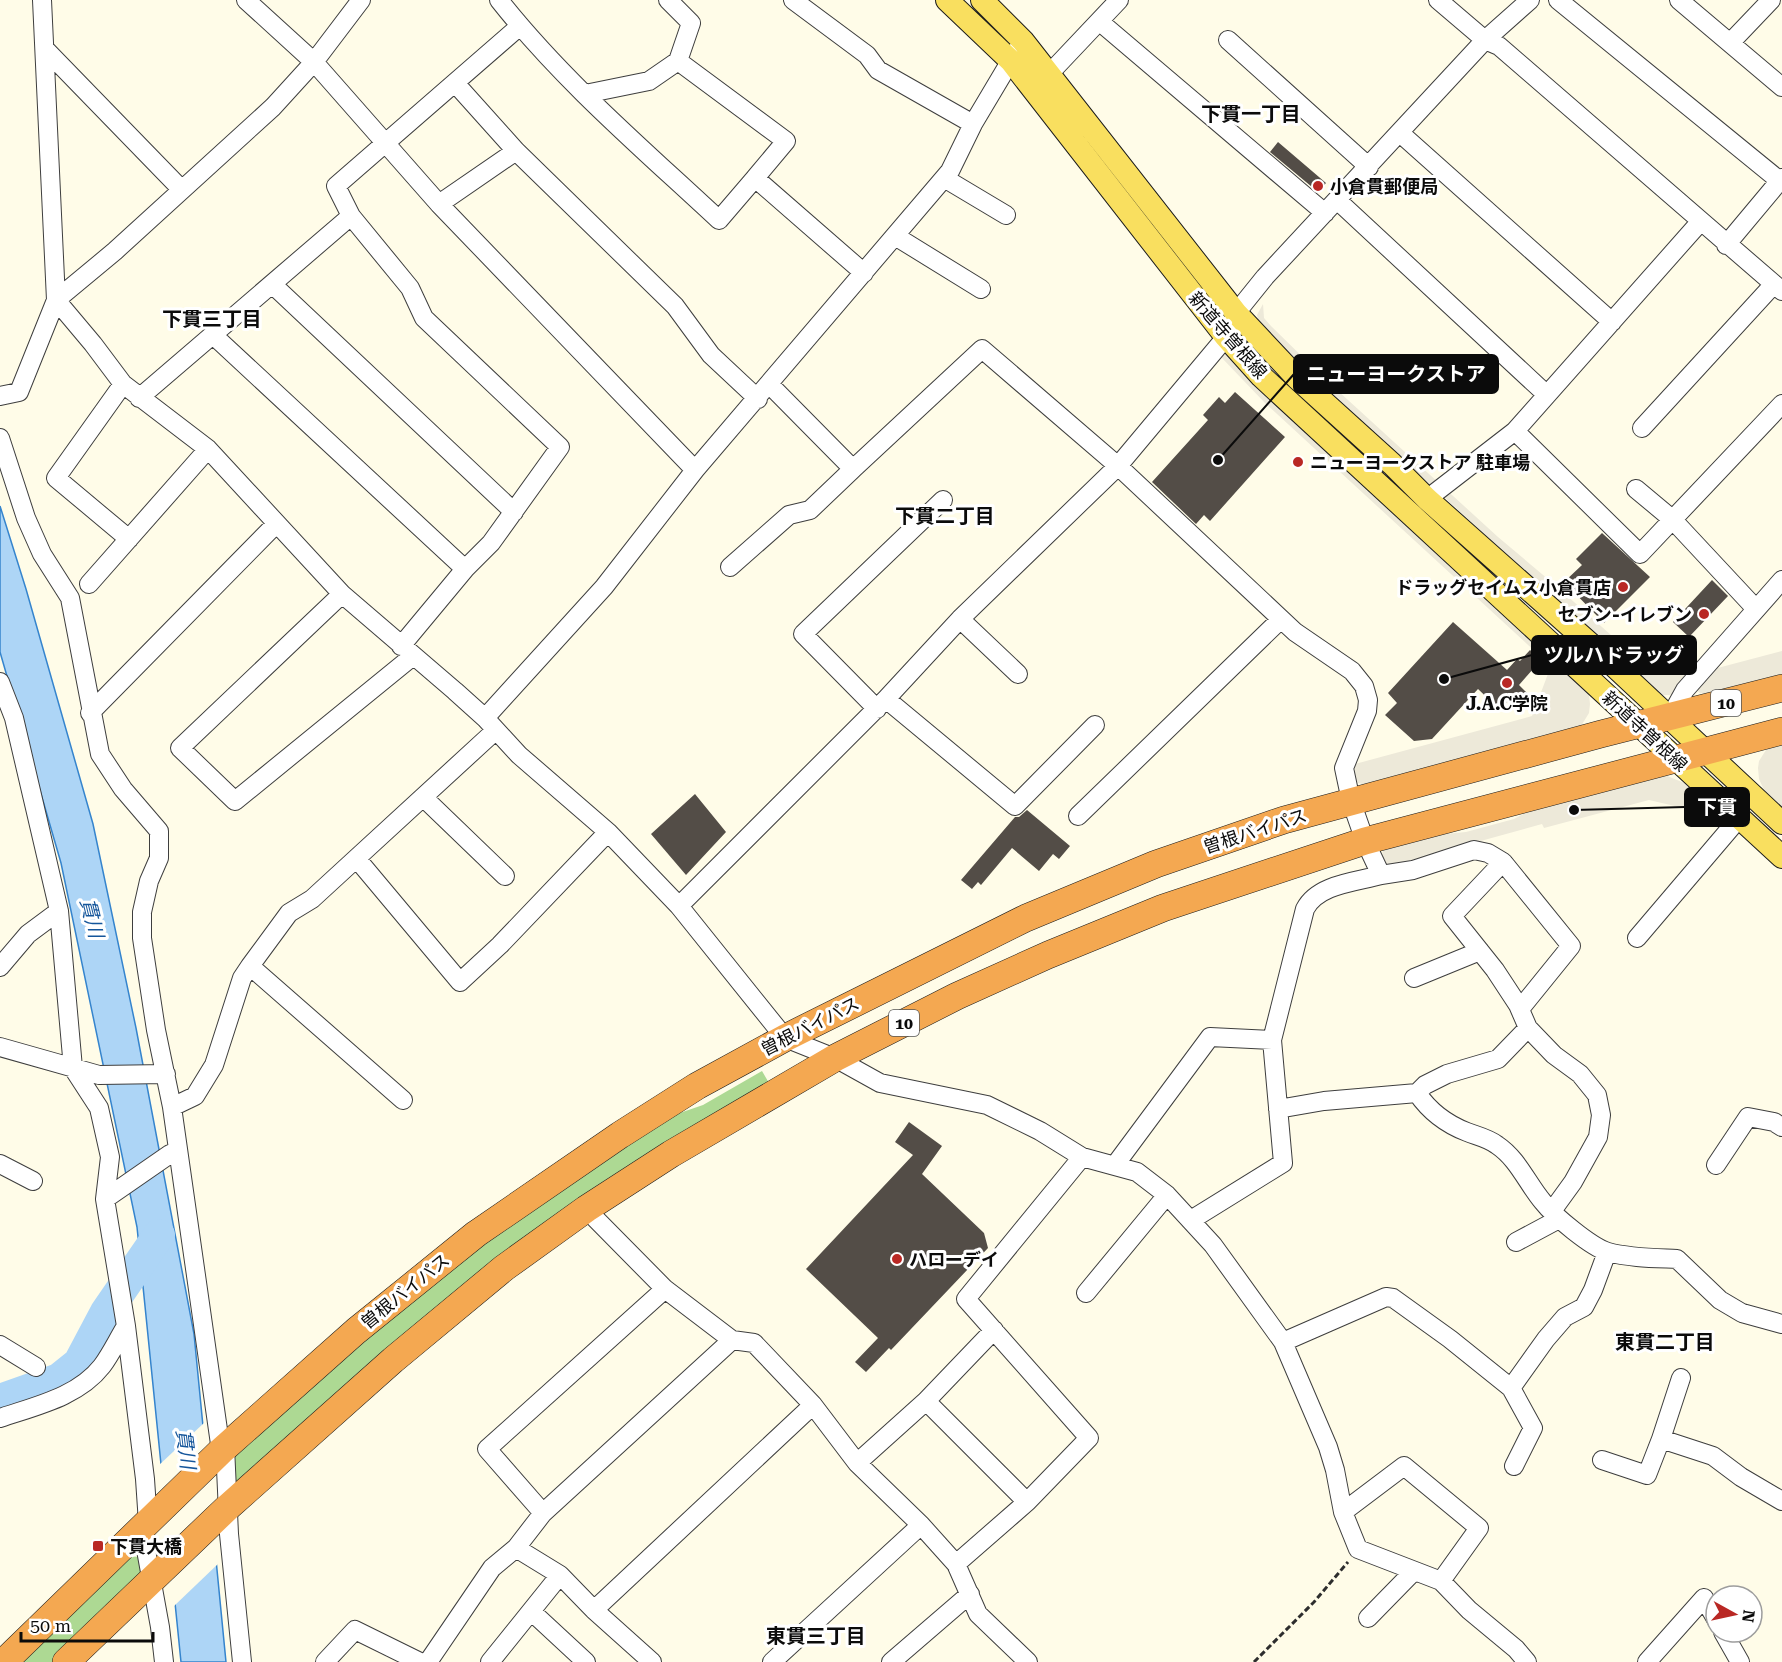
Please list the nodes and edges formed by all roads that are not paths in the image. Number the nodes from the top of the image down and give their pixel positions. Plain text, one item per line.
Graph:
1 (42, 0) edge
2 (246, 0) edge
3 (361, 0) edge
4 (499, 0) edge
5 (668, 0) edge
6 (793, 0) edge
7 (947, 0) edge
8 (982, 0) edge
9 (1119, 0) edge
10 (1438, 0) edge
11 (1530, 0) edge
12 (1558, 0) edge
13 (1679, 0) edge
14 (1771, 0) edge
15 (1100, 22) junction
16 (520, 26) junction
17 (1228, 40) dead end
18 (1485, 40) junction
19 (1023, 41) junction
20 (1730, 43) junction
21 (45, 49) junction
22 (678, 61) junction
23 (1011, 61) junction
24 (314, 62) junction
25 (1049, 74) junction
26 (455, 83) junction
27 (1782, 87) edge
28 (585, 93) junction
29 (973, 124) junction
30 (1400, 133) junction
31 (385, 144) junction
32 (516, 151) junction
33 (1369, 167) junction
34 (755, 178) junction
35 (944, 178) junction
36 (1781, 180) edge
37 (182, 190) junction
38 (439, 204) junction
39 (1331, 207) junction
40 (1006, 215) dead end
41 (351, 216) junction
42 (1701, 221) junction
43 (895, 236) junction
44 (1726, 244) junction
45 (864, 273) junction
46 (272, 284) junction
47 (1778, 288) edge
48 (981, 289) dead end
49 (56, 300) junction
50 (1236, 313) junction
51 (1612, 322) junction
52 (213, 335) junction
53 (1226, 337) junction
54 (123, 384) junction
55 (764, 392) junction
56 (1547, 395) junction
57 (0, 396) edge
58 (139, 398) junction
59 (1782, 404) edge
60 (1642, 428) dead end
61 (1515, 431) junction
62 (0, 438) edge
63 (208, 449) junction
64 (1118, 466) junction
65 (853, 469) junction
66 (695, 470) junction
67 (1636, 489) dead end
68 (1427, 499) junction
69 (942, 500) dead end
70 (514, 512) junction
71 (1672, 519) junction
72 (276, 524) junction
73 (129, 539) junction
74 (730, 567) dead end
75 (465, 569) junction
76 (1782, 580) edge
77 (89, 584) dead end
78 (342, 594) junction
79 (1756, 609) junction
80 (960, 619) junction
81 (1281, 619) junction
82 (407, 651) junction
83 (1018, 674) dead end
84 (0, 682) edge
85 (1782, 688) edge
86 (882, 704) junction
87 (90, 713) junction
88 (1670, 717) junction
89 (490, 724) junction
90 (1095, 725) dead end
91 (1640, 725) junction
92 (1782, 731) edge
93 (1703, 751) junction
94 (1674, 759) junction
95 (424, 798) junction
96 (1351, 801) junction
97 (1078, 816) dead end
98 (1740, 817) junction
99 (1782, 823) edge
100 (608, 831) junction
101 (1365, 841) junction
102 (1782, 857) edge
103 (357, 859) junction
104 (1503, 862) junction
105 (1381, 875) junction
106 (505, 876) dead end
107 (679, 906) junction
108 (59, 912) junction
109 (1637, 938) dead end
110 (1480, 951) junction
111 (250, 966) junction
112 (0, 967) edge
113 (1414, 978) dead end
114 (1520, 1009) junction
115 (1528, 1028) junction
116 (785, 1038) junction
117 (1272, 1040) junction
118 (0, 1047) edge
119 (835, 1058) junction
120 (73, 1068) junction
121 (160, 1074) junction
122 (1417, 1093) junction
123 (403, 1100) dead end
124 (172, 1107) junction
125 (1278, 1108) junction
126 (1782, 1127) edge
127 (173, 1153) junction
128 (1082, 1157) junction
129 (0, 1164) edge
130 (1115, 1165) junction
131 (1716, 1165) dead end
132 (33, 1181) dead end
133 (1167, 1195) junction
134 (111, 1196) junction
135 (586, 1209) junction
136 (1556, 1215) junction
137 (1191, 1220) junction
138 (1516, 1242) dead end
139 (1607, 1252) junction
140 (665, 1289) junction
141 (1086, 1293) dead end
142 (1782, 1324) edge
143 (126, 1326) junction
144 (994, 1330) junction
145 (732, 1340) junction
146 (1283, 1342) junction
147 (0, 1345) edge
148 (36, 1367) dead end
149 (1681, 1378) dead end
150 (1511, 1388) junction
151 (926, 1401) junction
152 (813, 1405) junction
153 (0, 1418) edge
154 (1661, 1439) junction
155 (220, 1452) junction
156 (1602, 1460) dead end
157 (856, 1463) junction
158 (1514, 1466) dead end
159 (1782, 1501) edge
160 (1027, 1502) junction
161 (224, 1511) junction
162 (1343, 1512) junction
163 (543, 1514) junction
164 (148, 1523) junction
165 (921, 1525) junction
166 (516, 1548) junction
167 (956, 1564) junction
168 (1413, 1572) junction
169 (560, 1575) junction
170 (156, 1576) junction
171 (1441, 1581) junction
172 (970, 1594) junction
173 (1704, 1598) edge
174 (594, 1610) junction
175 (532, 1612) junction
176 (1368, 1618) dead end
177 (1730, 1644) edge
178 (4, 1662) edge
179 (66, 1662) edge
180 (164, 1662) edge
181 (242, 1662) edge
182 (325, 1662) edge
183 (420, 1662) edge
184 (428, 1662) edge
185 (490, 1662) edge
186 (586, 1662) edge
187 (652, 1662) edge
188 (772, 1662) edge
189 (891, 1662) edge
190 (1028, 1662) edge
191 (1527, 1662) edge
192 (1647, 1662) edge
193 (1740, 1662) edge

1 - 21 street
2 - 24 street
3 - 24 street
4 - 16 street
5 - 22 street
6 - 29 street
7 - 23 main road, 新道寺曽根線
8 - 19 main road
9 - 15 street
10 - 18 street
11 - 18 street
12 - 36 street
13 - 20 street
14 - 20 street
15 - 25 street
15 - 39 street
16 - 26 street
16 - 28 street
17 - 33 street
18 - 30 street
18 - 42 street
19 - 23 street
19 - 25 main road, 新道寺曽根線
20 - 27 street
21 - 37 street
21 - 49 street
22 - 28 street
22 - 34 street
23 - 29 street
23 - 53 main road, 新道寺曽根線
24 - 31 street
24 - 37 street
25 - 50 main road, 新道寺曽根線
26 - 31 street
26 - 32 street
28 - 34 street
29 - 35 street
30 - 33 street
30 - 51 street
31 - 38 street
31 - 41 street
32 - 38 street
32 - 55 street
33 - 39 street
34 - 45 street
35 - 40 street
35 - 43 street
36 - 44 street
37 - 49 street
38 - 66 street
39 - 50 street
39 - 56 street
41 - 46 street
41 - 70 street
42 - 44 street
42 - 51 street
43 - 45 street
43 - 48 street
44 - 47 street
45 - 55 street
46 - 52 street
46 - 70 street
47 - 60 street
49 - 54 street
49 - 57 street
50 - 53 street
50 - 68 main road, 新道寺曽根線
51 - 56 street
52 - 58 street
52 - 75 street
53 - 64 street
53 - 91 main road, 新道寺曽根線
54 - 58 street
54 - 73 street
55 - 65 street
55 - 66 street
56 - 61 street
58 - 63 street
59 - 71 street
61 - 68 street
61 - 71 street
62 - 87 street
63 - 72 street
63 - 73 street
64 - 65 street
64 - 80 street
64 - 81 street
65 - 74 street
66 - 89 street
67 - 71 street
68 - 88 main road, 新道寺曽根線
69 - 86 street
70 - 75 street
71 - 79 street
72 - 78 street
72 - 87 street
73 - 77 street
75 - 82 street
76 - 79 street
78 - 82 street
78 - 82 street
79 - 88 street
80 - 83 street
80 - 86 street
81 - 96 street
81 - 97 street
82 - 89 street
84 - 108 street
85 - 88 highway, 曽根バイパス / 10
86 - 90 street
86 - 107 street
87 - 121 street
88 - 91 highway, 曽根バイパス / 10
88 - 93 main road, 新道寺曽根線
89 - 95 street
89 - 100 street
91 - 94 main road, 新道寺曽根線
91 - 96 highway, 曽根バイパス / 10
92 - 93 highway, 10
93 - 94 highway, 10
93 - 99 main road, 新道寺曽根線
94 - 98 main road, 新道寺曽根線
94 - 101 highway, 10
95 - 103 street
95 - 106 street
96 - 101 street
96 - 116 highway, 曽根バイパス / 10
98 - 102 main road, 新道寺曽根線
98 - 109 street
100 - 103 street
100 - 107 street
101 - 105 street
101 - 119 highway, 10
103 - 111 street
104 - 105 street
104 - 110 street
104 - 114 street
105 - 117 street
107 - 116 street
108 - 112 street
108 - 120 street
110 - 113 street
110 - 114 street
111 - 123 street
111 - 124 street
114 - 115 street
115 - 122 street
115 - 136 street
116 - 119 street
116 - 155 highway, 曽根バイパス / 10
117 - 125 street
117 - 130 street
118 - 120 street
119 - 128 street
119 - 135 highway, 10
120 - 121 street
120 - 134 street
121 - 124 street
122 - 125 street
122 - 136 street
124 - 127 street
125 - 137 street
126 - 131 street
127 - 134 street
127 - 155 street
128 - 130 street
128 - 144 street
129 - 132 street
130 - 133 street
133 - 137 street
133 - 141 street
134 - 143 street
135 - 140 street
135 - 161 highway, 10
136 - 138 street
136 - 139 street
137 - 146 street
139 - 142 street
139 - 150 street
140 - 145 street
140 - 163 street
143 - 153 street
143 - 164 street
144 - 151 street
144 - 160 street
145 - 152 street
145 - 163 street
146 - 150 street
146 - 162 street
147 - 148 street
149 - 154 street
150 - 158 street
151 - 157 street
151 - 160 street
152 - 157 street
152 - 174 street
154 - 156 street
154 - 159 street
155 - 161 street
155 - 164 highway, 曽根バイパス / 10
157 - 165 street
160 - 167 street
161 - 170 highway, 10
161 - 181 street
162 - 168 street
162 - 171 street
163 - 166 street
164 - 170 street
164 - 178 highway, 曽根バイパス / 10
165 - 167 street
165 - 188 street
166 - 169 street
166 - 184 street
167 - 172 street
168 - 171 street
168 - 176 street
169 - 174 street
169 - 175 street
170 - 179 highway, 10
170 - 180 street
171 - 191 street
172 - 189 street
172 - 190 street
173 - 192 street
174 - 187 street
175 - 185 street
175 - 186 street
177 - 193 street
182 - 183 street

